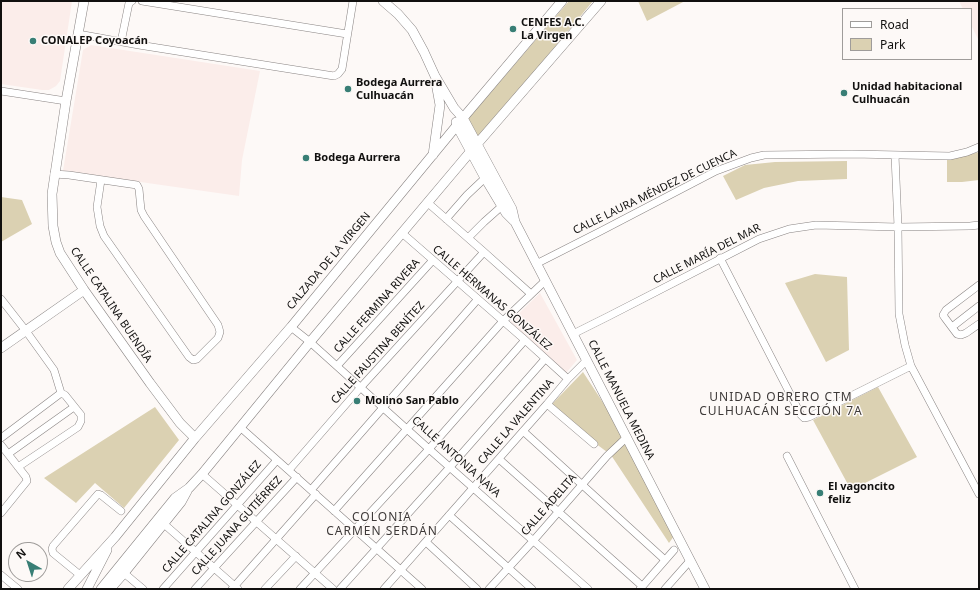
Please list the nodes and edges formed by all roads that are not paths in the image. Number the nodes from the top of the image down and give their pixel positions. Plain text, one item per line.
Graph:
1 (84, 1) edge
2 (132, 1) edge
3 (142, 1) edge
4 (353, 1) edge
5 (383, 1) edge
6 (562, 1) edge
7 (601, 1) edge
8 (78, 34) junction
9 (347, 34) junction
10 (121, 42) junction
11 (435, 76) junction
12 (1, 91) edge
13 (66, 100) junction
14 (454, 108) junction
15 (464, 118) junction
16 (457, 126) junction
17 (477, 144) junction
18 (979, 147) edge
19 (471, 151) junction
20 (895, 155) junction
21 (433, 156) junction
22 (54, 174) junction
23 (485, 178) junction
24 (101, 180) junction
25 (428, 203) junction
26 (502, 206) junction
27 (446, 219) junction
28 (515, 222) junction
29 (979, 225) edge
30 (898, 227) junction
31 (402, 233) junction
32 (468, 238) junction
33 (484, 252) junction
34 (720, 258) junction
35 (433, 260) junction
36 (536, 264) junction
37 (458, 281) junction
38 (546, 281) junction
39 (979, 285) edge
40 (84, 290) junction
41 (531, 294) junction
42 (1, 300) edge
43 (478, 300) junction
44 (979, 306) edge
45 (503, 321) junction
46 (979, 324) edge
47 (291, 326) junction
48 (952, 327) junction
49 (26, 331) junction
50 (573, 334) junction
51 (525, 340) junction
52 (310, 342) junction
53 (1, 348) edge
54 (545, 359) junction
55 (587, 360) junction
56 (337, 366) junction
57 (911, 366) junction
58 (568, 379) junction
59 (361, 387) junction
60 (61, 393) junction
61 (547, 404) junction
62 (74, 407) junction
63 (383, 408) junction
64 (240, 427) junction
65 (406, 429) junction
66 (523, 431) junction
67 (626, 437) junction
68 (1, 438) edge
69 (195, 438) junction
70 (594, 444) dead end
71 (1, 445) edge
72 (429, 448) junction
73 (8, 454) junction
74 (787, 456) dead end
75 (499, 459) junction
76 (277, 460) junction
77 (18, 467) junction
78 (450, 467) junction
79 (289, 470) junction
80 (202, 474) junction
81 (296, 477) junction
82 (582, 484) junction
83 (189, 488) junction
84 (474, 488) junction
85 (313, 492) junction
86 (979, 494) edge
87 (237, 505) junction
88 (121, 511) dead end
89 (334, 511) junction
90 (558, 511) junction
91 (1, 513) edge
92 (449, 515) junction
93 (256, 522) junction
94 (164, 524) junction
95 (355, 529) junction
96 (115, 537) junction
97 (276, 539) junction
98 (533, 541) junction
99 (426, 542) junction
100 (377, 549) junction
101 (674, 550) dead end
102 (196, 552) junction
103 (296, 556) junction
104 (665, 560) junction
105 (688, 563) dead end
106 (508, 567) junction
107 (214, 568) junction
108 (401, 570) junction
109 (124, 573) junction
110 (314, 573) junction
111 (1, 575) edge
112 (80, 575) junction
113 (235, 588) edge
114 (641, 588) edge
115 (18, 589) edge
116 (68, 589) edge
117 (87, 589) edge
118 (101, 589) edge
119 (110, 589) edge
120 (143, 589) edge
121 (163, 589) edge
122 (195, 589) edge
123 (265, 589) edge
124 (300, 589) edge
125 (332, 589) edge
126 (340, 589) edge
127 (384, 589) edge
128 (422, 589) edge
129 (477, 589) edge
130 (489, 589) edge
131 (532, 589) edge
132 (588, 589) edge
133 (665, 589) edge
134 (705, 589) edge
135 (855, 589) edge

1 - 8 street, CALLE CATALINA BUENDÍA
2 - 10 street
3 - 9 street
4 - 9 street
5 - 11 street
6 - 15 street, CALZADA DE LA VIRGEN
7 - 17 street
8 - 10 street
8 - 13 street, CALLE CATALINA BUENDÍA
9 - 10 street
11 - 14 street
11 - 21 street
12 - 13 street
13 - 22 street, CALLE CATALINA BUENDÍA
14 - 15 street
14 - 16 street
15 - 16 street, CALZADA DE LA VIRGEN
15 - 17 street
16 - 19 street
16 - 21 street, CALZADA DE LA VIRGEN
17 - 19 street
17 - 28 street
18 - 20 street, CALLE LAURA MÉNDEZ DE CUENCA
19 - 23 street
19 - 25 street
20 - 30 street
20 - 36 street, CALLE LAURA MÉNDEZ DE CUENCA
21 - 47 street, CALZADA DE LA VIRGEN
22 - 24 street
22 - 40 street, CALLE CATALINA BUENDÍA
23 - 26 street
23 - 27 street
24 - 24 street
25 - 27 street
25 - 31 street
26 - 28 street
26 - 32 street
27 - 32 street
28 - 36 street, CALLE MANUELA MEDINA
29 - 30 street, CALLE MARÍA DEL MAR
30 - 34 street, CALLE MARÍA DEL MAR
30 - 57 street
31 - 35 street, CALLE HERMANAS GONZÁLEZ
31 - 52 street
32 - 33 street
33 - 37 street, CALLE FAUSTINA BENÍTEZ
33 - 41 street
34 - 50 street, CALLE MARÍA DEL MAR
34 - 57 street
35 - 37 street, CALLE HERMANAS GONZÁLEZ
35 - 56 street, CALLE FERMINA RIVERA
36 - 38 street, CALLE MANUELA MEDINA
37 - 43 street, CALLE HERMANAS GONZÁLEZ
37 - 59 street, CALLE FAUSTINA BENÍTEZ
38 - 41 street
38 - 50 street, CALLE MANUELA MEDINA
39 - 48 street
40 - 49 street
40 - 69 street, CALLE CATALINA BUENDÍA
41 - 45 street
42 - 49 street
43 - 45 street, CALLE HERMANAS GONZÁLEZ
43 - 63 street
44 - 48 street
45 - 51 street, CALLE HERMANAS GONZÁLEZ
45 - 65 street
46 - 48 street
47 - 52 street, CALLE ANTONIA NAVA
47 - 69 street, CALZADA DE LA VIRGEN
49 - 53 street
49 - 60 street
50 - 55 street, CALLE MANUELA MEDINA
51 - 54 street, CALLE HERMANAS GONZÁLEZ
51 - 72 street
52 - 56 street, CALLE ANTONIA NAVA
52 - 64 street
54 - 58 street, CALLE HERMANAS GONZÁLEZ
54 - 78 street
55 - 58 street, CALLE LA VALENTINA
55 - 67 street, CALLE MANUELA MEDINA
56 - 59 street, CALLE ANTONIA NAVA
57 - 86 street
58 - 61 street, CALLE LA VALENTINA
59 - 63 street, CALLE ANTONIA NAVA
59 - 79 street, CALLE FAUSTINA BENÍTEZ
60 - 62 street
60 - 68 street
61 - 66 street, CALLE LA VALENTINA
61 - 70 street
62 - 73 street
62 - 77 street
63 - 65 street, CALLE ANTONIA NAVA
63 - 85 street
64 - 76 street
64 - 80 street
65 - 72 street, CALLE ANTONIA NAVA
65 - 89 street
66 - 75 street, CALLE LA VALENTINA
66 - 82 street
67 - 82 street, CALLE ADELITA
67 - 134 street, CALLE MANUELA MEDINA
69 - 96 street, CALZADA DE LA VIRGEN
71 - 73 street
72 - 78 street, CALLE ANTONIA NAVA
72 - 95 street
73 - 77 street
74 - 135 street
75 - 84 street, CALLE LA VALENTINA
75 - 90 street
76 - 79 street
76 - 87 street, CALLE CATALINA GONZÁLEZ
77 - 91 street
78 - 84 street, CALLE ANTONIA NAVA
78 - 100 street
79 - 81 street
80 - 83 street
80 - 87 street
81 - 85 street
81 - 93 street, CALLE JUANA GUTIÉRREZ
82 - 90 street, CALLE ADELITA
82 - 104 street
83 - 94 street
83 - 118 street
84 - 92 street, CALLE LA VALENTINA
84 - 98 street, CALLE ANTONIA NAVA
85 - 89 street
85 - 97 street
87 - 93 street
87 - 102 street, CALLE CATALINA GONZÁLEZ
88 - 112 street
89 - 95 street
90 - 98 street, CALLE ADELITA
90 - 114 street
92 - 99 street, CALLE LA VALENTINA
92 - 106 street
93 - 97 street
93 - 107 street, CALLE JUANA GUTIÉRREZ
94 - 102 street
94 - 109 street
95 - 100 street
95 - 110 street
96 - 112 street, CALZADA DE LA VIRGEN
96 - 117 street, CALZADA DE LA VIRGEN
97 - 103 street
97 - 113 street
98 - 106 street, CALLE ADELITA
98 - 132 street, CALLE ANTONIA NAVA
99 - 108 street, CALLE LA VALENTINA
99 - 129 street
100 - 108 street
100 - 126 street
101 - 104 street
102 - 107 street
102 - 121 street, CALLE CATALINA GONZÁLEZ
103 - 110 street
103 - 123 street
104 - 114 street
105 - 133 street
106 - 130 street, CALLE ADELITA
106 - 131 street
107 - 113 street
107 - 122 street, CALLE JUANA GUTIÉRREZ
108 - 127 street, CALLE LA VALENTINA
108 - 128 street
109 - 119 street
109 - 120 street
110 - 124 street
110 - 125 street
111 - 115 street
112 - 116 street, CALZADA DE LA VIRGEN

